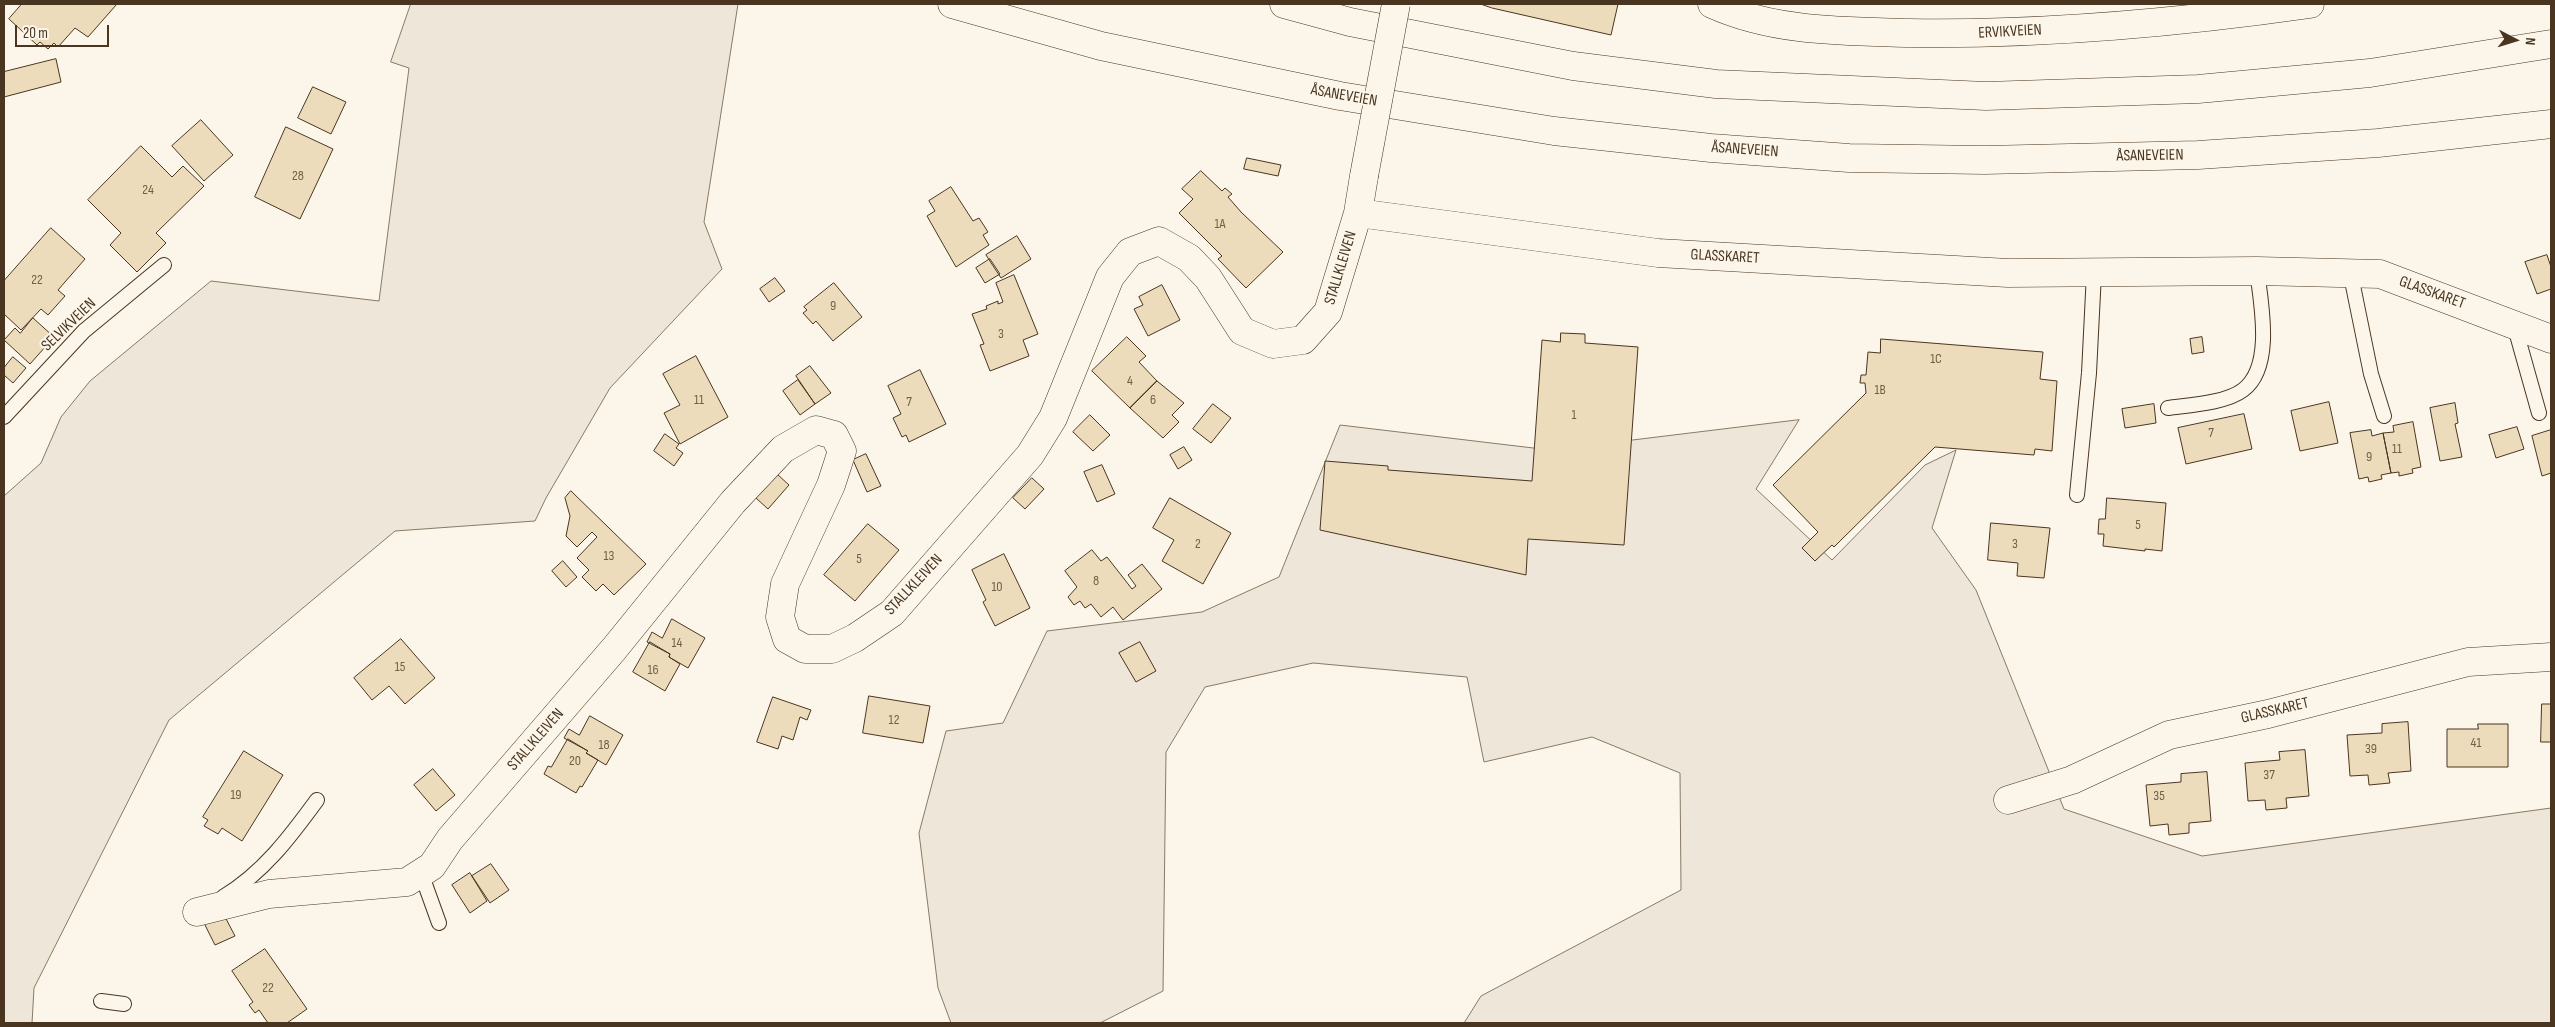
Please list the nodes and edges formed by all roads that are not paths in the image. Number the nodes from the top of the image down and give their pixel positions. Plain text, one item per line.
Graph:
1 (952, 4) edge
2 (1284, 4) edge
3 (1396, 4) edge
4 (1712, 4) edge
5 (2310, 4) edge
6 (2264, 7) edge
7 (2551, 44) edge
8 (2551, 124) edge
9 (1358, 213) junction
10 (164, 265) dead end
11 (2257, 271) junction
12 (2350, 271) junction
13 (2094, 273) junction
14 (2514, 324) junction
15 (2551, 339) edge
16 (2168, 408) dead end
17 (2539, 413) dead end
18 (2384, 416) dead end
19 (4, 417) edge
20 (2077, 496) dead end
21 (2551, 657) edge
22 (317, 800) dead end
23 (2008, 800) dead end
24 (421, 873) junction
25 (197, 912) joint
26 (439, 923) dead end
27 (102, 1001) dead end
28 (124, 1004) dead end

1 - 8 main road, ÅSANEVEIEN
2 - 7 main road
3 - 9 main road, STALLKLEIVEN, bridge
4 - 6 main road, ERVIKVEIEN
5 - 6 main road, ERVIKVEIEN
9 - 13 main road, GLASSKARET
9 - 24 main road, STALLKLEIVEN
10 - 19 lane, SELVIKVEIEN
11 - 12 main road, GLASSKARET
11 - 13 main road, GLASSKARET
11 - 16 lane
12 - 14 main road, GLASSKARET
12 - 18 lane
13 - 20 lane
14 - 15 main road, GLASSKARET
14 - 17 lane
21 - 23 main road, GLASSKARET
22 - 25 lane
24 - 25 main road, STALLKLEIVEN
24 - 26 lane
27 - 28 lane

